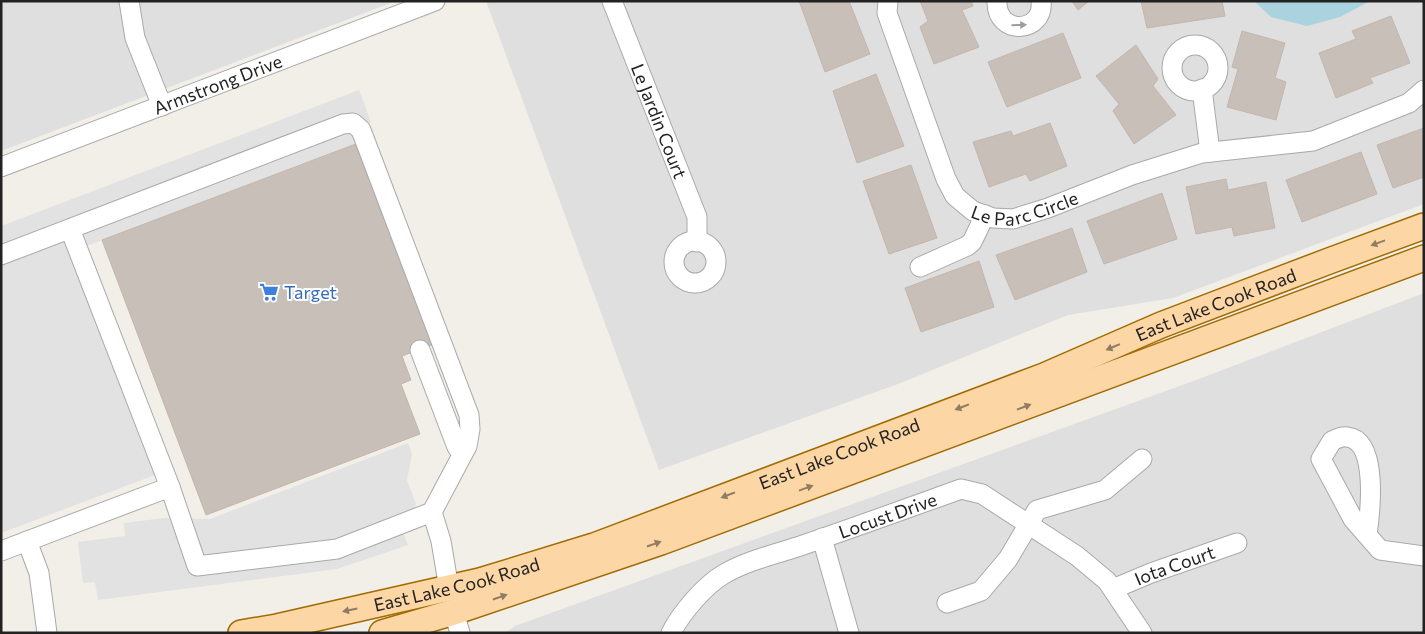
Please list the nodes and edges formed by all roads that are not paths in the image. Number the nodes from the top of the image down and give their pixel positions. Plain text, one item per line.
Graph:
1 (129, 1) edge
2 (435, 1) edge
3 (612, 1) edge
4 (888, 1) edge
5 (997, 1) edge
6 (1042, 1) edge
7 (1202, 89) dead end
8 (1424, 90) edge
9 (162, 106) junction
10 (1210, 152) junction
11 (1, 167) edge
12 (985, 215) junction
13 (1424, 226) edge
14 (70, 229) junction
15 (698, 242) dead end
16 (1, 255) edge
17 (1424, 258) edge
18 (920, 267) dead end
19 (420, 350) dead end
20 (457, 447) dead end
21 (1142, 459) dead end
22 (170, 487) junction
23 (432, 512) junction
24 (1029, 525) junction
25 (1367, 535) dead end
26 (822, 538) junction
27 (27, 541) junction
28 (1237, 543) dead end
29 (1, 550) edge
30 (1424, 556) edge
31 (1110, 585) junction
32 (947, 603) dead end
33 (454, 611) edge
34 (47, 633) edge
35 (241, 633) edge
36 (382, 633) edge
37 (671, 633) edge
38 (849, 633) edge
39 (1142, 633) edge

1 - 9 street
2 - 9 street, Armstrong Drive
3 - 15 street, Le Jardin Court
4 - 12 street, Le Parc Circle
5 -> 6 street
7 - 10 street
8 - 10 street, Le Parc Circle
9 - 11 street, Armstrong Drive
10 - 12 street, Le Parc Circle
12 - 18 street
13 -> 33 main road, East Lake Cook Road
14 - 16 street
14 - 22 street
14 - 23 street
33 -> 17 main road, East Lake Cook Road
19 - 20 street
21 - 24 street
22 - 23 street
22 - 27 street
23 - 33 street
24 - 26 street, Locust Drive
24 - 31 street, Locust Drive
24 - 32 street
25 - 30 street
26 - 37 street, Locust Drive
26 - 38 street
27 - 29 street
27 - 34 street
28 - 31 street, Iota Court
31 - 39 street, Locust Drive
33 -> 35 main road, East Lake Cook Road
33 - 36 main road, East Lake Cook Road

